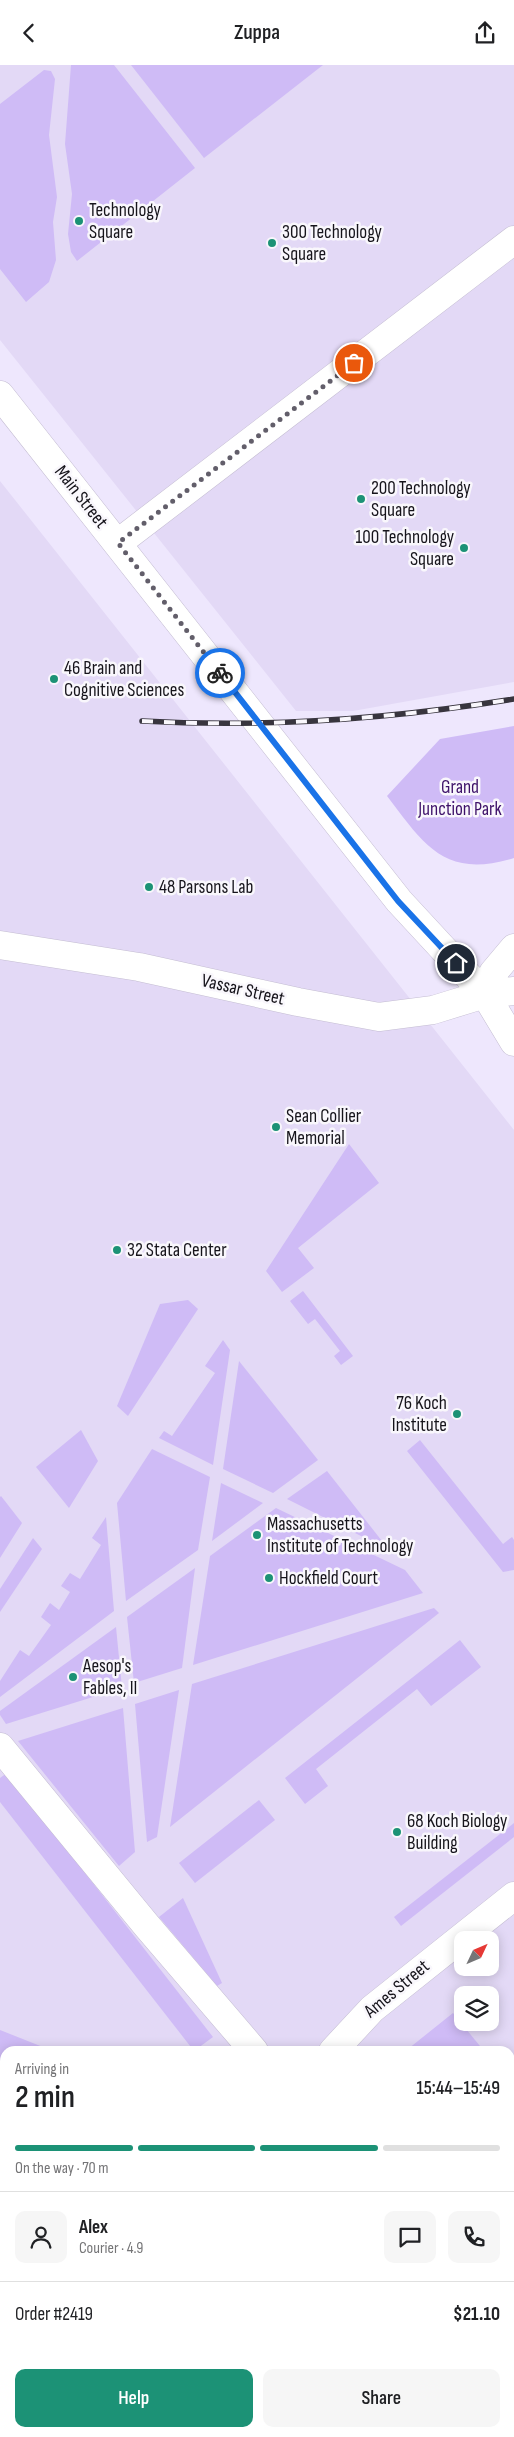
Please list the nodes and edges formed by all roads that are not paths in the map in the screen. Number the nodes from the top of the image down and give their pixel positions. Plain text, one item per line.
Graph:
1 (514, 240) edge
2 (0, 395) edge
3 (118, 543) junction
4 (0, 945) edge
5 (514, 948) edge
6 (514, 991) edge
7 (485, 994) junction
8 (514, 1010) edge
9 (514, 1042) edge
10 (0, 1747) edge
11 (514, 1896) edge
12 (250, 2046) edge
13 (338, 2046) edge

1 - 3 main road
2 - 3 main road, Main Street
3 - 7 main road, Main Street
4 - 7 main road, Vassar Street
5 - 7 main road
6 - 7 main road, Vassar Street
7 - 8 main road, Main Street
7 - 9 main road, Main Street
10 - 12 main road
11 - 13 main road, Ames Street

